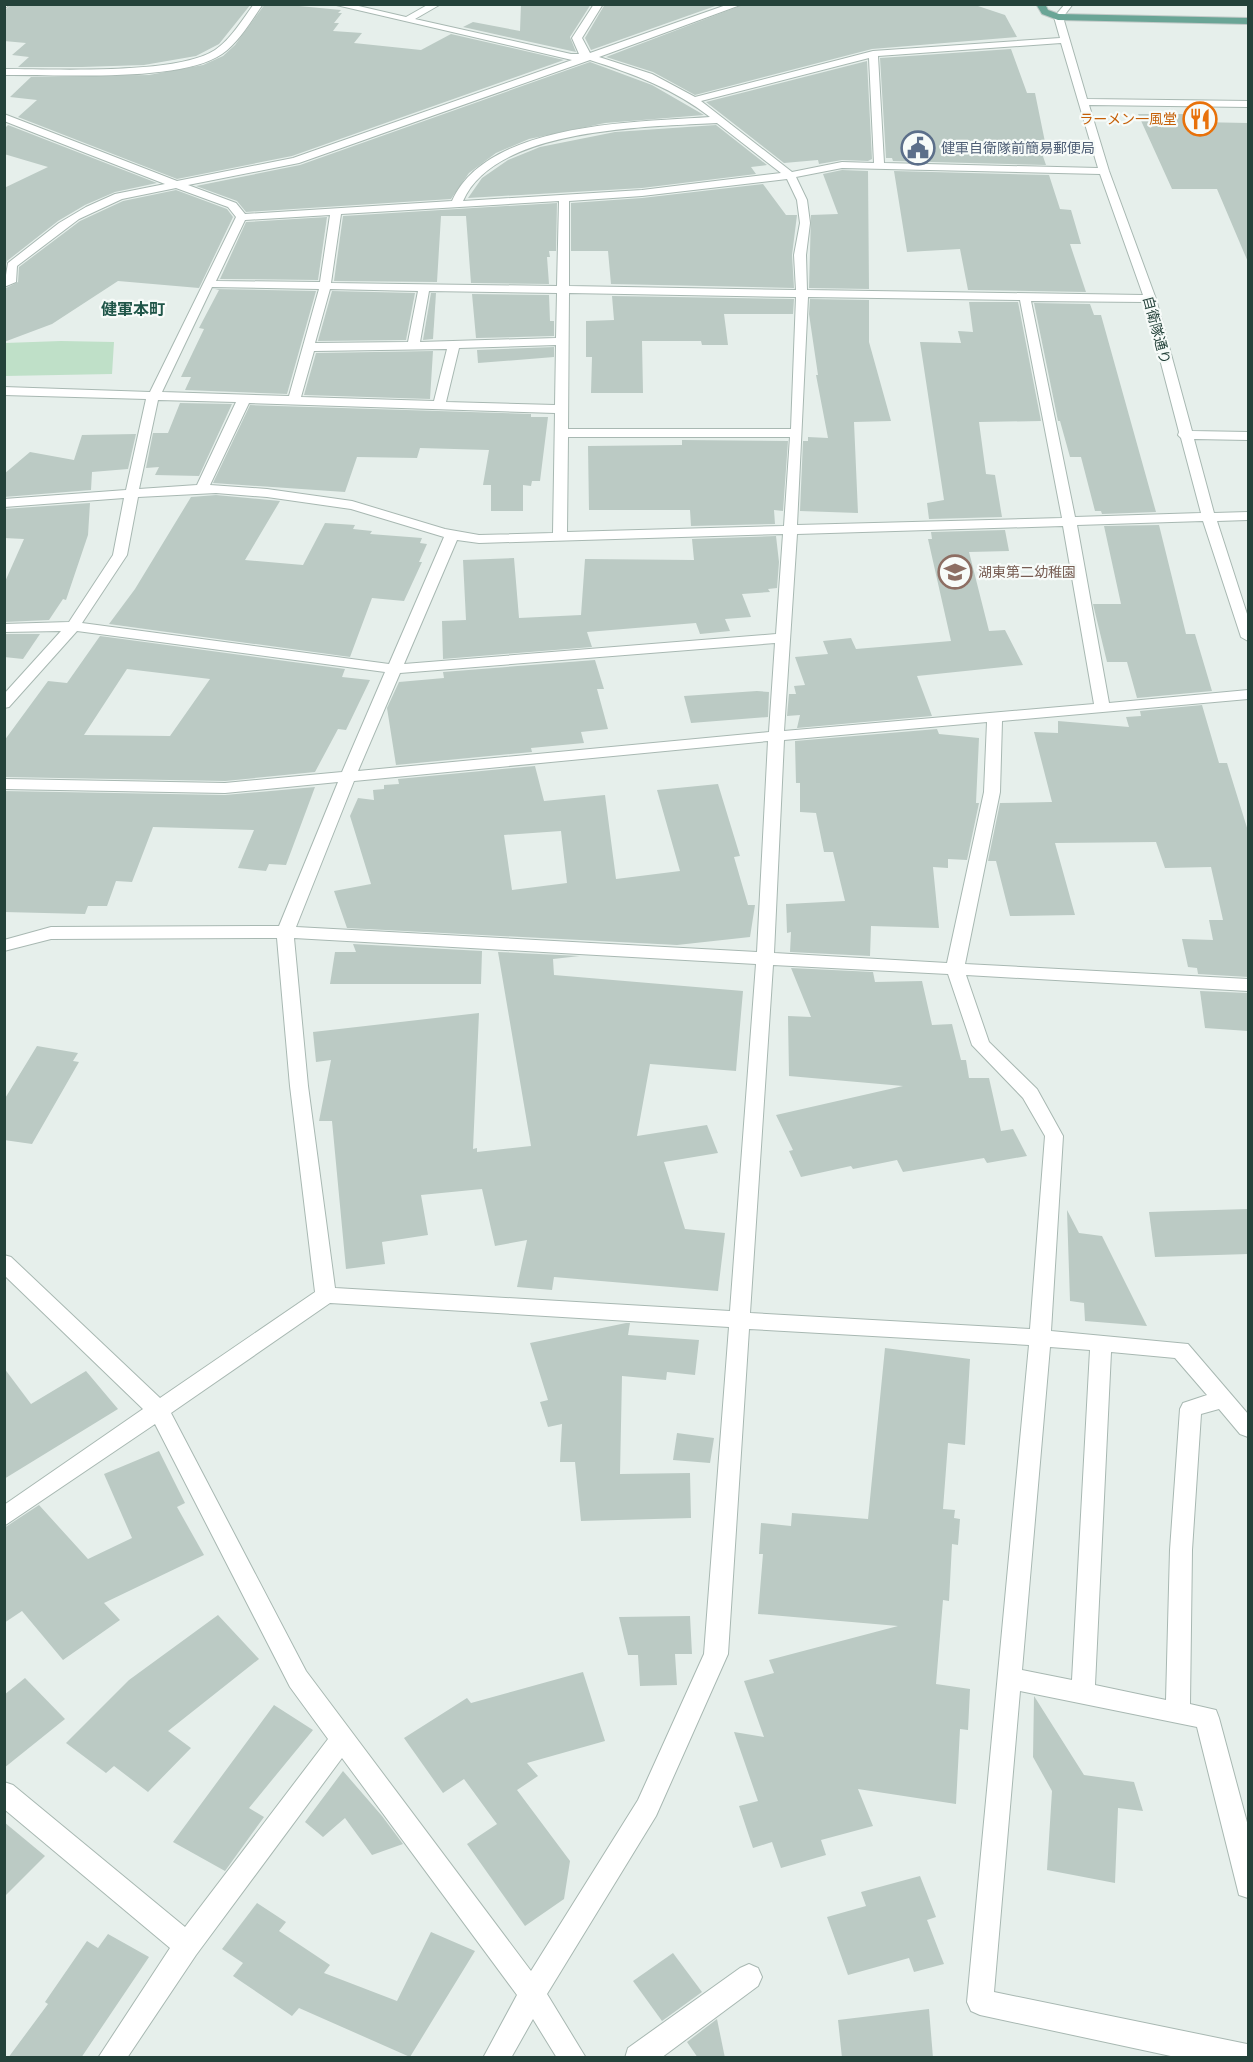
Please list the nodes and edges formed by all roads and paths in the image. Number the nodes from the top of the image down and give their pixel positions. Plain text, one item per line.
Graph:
1 (259, 4) edge
2 (336, 4) edge
3 (437, 4) edge
4 (598, 4) edge
5 (740, 4) edge
6 (1040, 4) edge
7 (1069, 5) edge
8 (1248, 15) edge
9 (407, 20) junction
10 (1248, 21) edge
11 (1059, 22) junction
12 (1063, 40) junction
13 (873, 54) junction
14 (590, 57) junction
15 (4, 72) edge
16 (694, 100) junction
17 (1083, 102) junction
18 (1248, 104) edge
19 (4, 117) edge
20 (717, 120) junction
21 (879, 164) junction
22 (1104, 171) junction
23 (790, 175) junction
24 (178, 184) junction
25 (564, 199) junction
26 (456, 205) junction
27 (336, 211) junction
28 (241, 217) junction
29 (4, 284) edge
30 (207, 284) junction
31 (325, 287) junction
32 (424, 289) junction
33 (564, 291) junction
34 (801, 294) junction
35 (1025, 298) junction
36 (1150, 299) junction
37 (563, 340) junction
38 (414, 344) junction
39 (454, 345) junction
40 (309, 347) junction
41 (4, 391) edge
42 (154, 397) junction
43 (244, 399) junction
44 (294, 400) junction
45 (439, 405) junction
46 (561, 409) junction
47 (797, 433) junction
48 (561, 434) junction
49 (1184, 435) junction
50 (1248, 436) edge
51 (202, 489) junction
52 (132, 496) junction
53 (4, 503) edge
54 (1208, 515) junction
55 (1248, 516) edge
56 (1069, 520) junction
57 (790, 529) junction
58 (451, 537) junction
59 (560, 537) junction
60 (73, 626) junction
61 (4, 628) edge
62 (1248, 637) edge
63 (783, 638) junction
64 (395, 669) junction
65 (1248, 695) edge
66 (4, 704) edge
67 (1102, 708) junction
68 (995, 717) junction
69 (776, 736) junction
70 (348, 776) junction
71 (4, 784) edge
72 (285, 932) junction
73 (4, 946) edge
74 (765, 960) junction
75 (955, 968) junction
76 (1248, 985) edge
77 (4, 1262) edge
78 (326, 1295) junction
79 (741, 1321) junction
80 (1040, 1338) junction
81 (1101, 1343) junction
82 (1223, 1399) junction
83 (159, 1411) junction
84 (1248, 1428) edge
85 (4, 1517) edge
86 (1009, 1678) junction
87 (1083, 1693) junction
88 (1178, 1713) junction
89 (342, 1739) junction
90 (4, 1793) edge
91 (1248, 1886) edge
92 (187, 1946) junction
93 (749, 1977) dead end
94 (532, 1994) junction
95 (111, 2058) edge
96 (496, 2058) edge
97 (573, 2058) edge
98 (638, 2058) edge
99 (1247, 2058) edge

1 - 15 street
2 - 9 street
3 - 9 street
4 - 14 street
5 - 14 street
6 - 11 main road
7 - 8 main road
7 - 11 street
9 - 14 street
10 - 11 main road
11 - 12 street, 自衛隊通り
12 - 13 street
12 - 17 street, 自衛隊通り
13 - 16 street
13 - 21 street
14 - 16 street
14 - 24 street
16 - 20 street
17 - 18 street
17 - 22 street, 自衛隊通り
19 - 24 street
20 - 23 street
20 - 26 street
21 - 22 street
21 - 23 street
22 - 36 street, 自衛隊通り
23 - 25 street
23 - 34 street
24 - 28 street
24 - 29 street
25 - 26 street
25 - 33 street
26 - 27 street
27 - 28 street
27 - 31 street
28 - 30 street
30 - 31 street
30 - 42 street
31 - 32 street
31 - 40 street
32 - 33 street
32 - 38 street
33 - 34 street
33 - 37 street
34 - 35 street
34 - 47 street
35 - 36 street
35 - 56 street
36 - 49 street, 自衛隊通り
37 - 39 street
37 - 46 street
38 - 39 street
38 - 40 street
39 - 45 street
40 - 44 street
41 - 42 street
42 - 43 street
42 - 52 street
43 - 44 street
43 - 51 street
44 - 45 street
45 - 46 street
46 - 48 street
47 - 48 street
47 - 57 street
48 - 59 street
49 - 50 street
49 - 54 street, 自衛隊通り
51 - 52 street
51 - 58 street
52 - 53 street
52 - 60 street
54 - 55 street
54 - 56 street
54 - 62 street, 自衛隊通り
56 - 57 street
56 - 67 street
57 - 59 street
57 - 63 street
58 - 59 street
58 - 64 street
60 - 61 street
60 - 64 street
60 - 66 street
63 - 64 street
63 - 69 street
64 - 70 street
65 - 67 street
67 - 68 street
68 - 69 street
68 - 75 street
69 - 70 street
69 - 74 street
70 - 71 street
70 - 72 street
72 - 73 street
72 - 74 street
72 - 78 street
74 - 75 street
74 - 79 street
75 - 76 street
75 - 80 street
77 - 83 street
78 - 79 street
78 - 83 street
79 - 80 street
79 - 94 street
80 - 81 street
80 - 86 street
81 - 82 street
81 - 87 street
82 - 84 street
82 - 88 street
83 - 85 street
83 - 89 street
86 - 87 street
86 - 99 street
87 - 88 street
88 - 91 street
89 - 92 street
89 - 94 street
90 - 92 street
92 - 95 street
93 - 98 street
94 - 96 street
94 - 97 street

